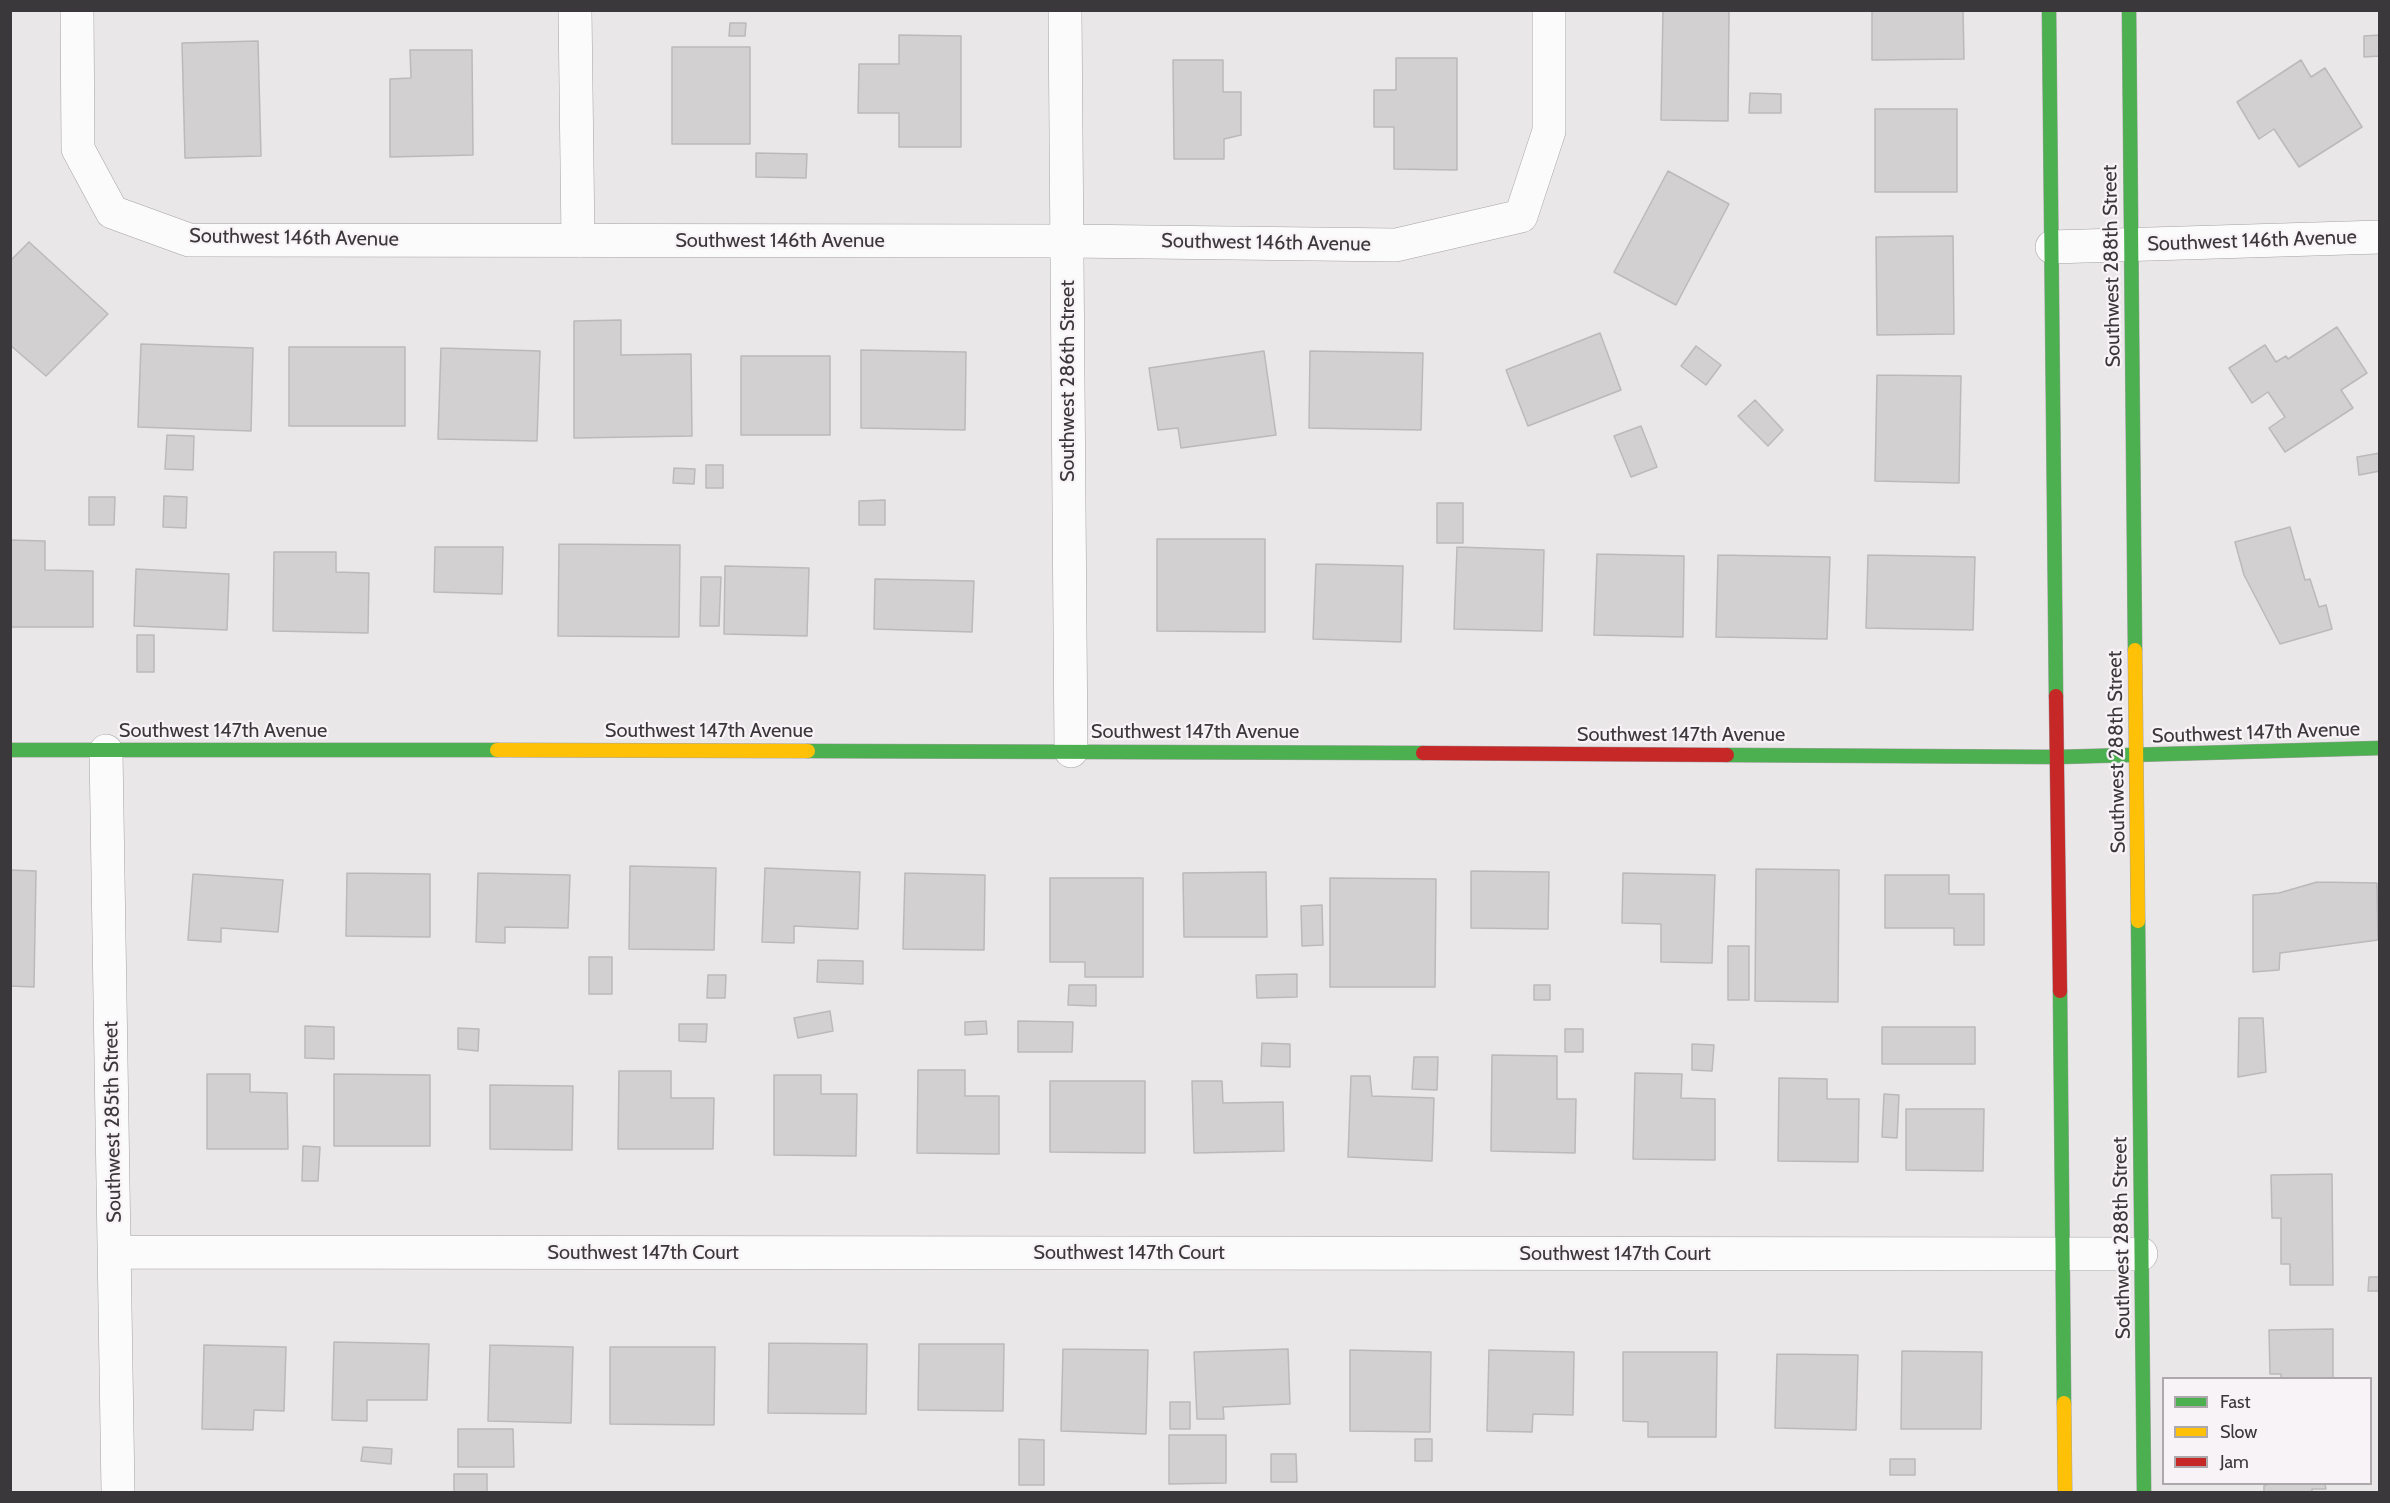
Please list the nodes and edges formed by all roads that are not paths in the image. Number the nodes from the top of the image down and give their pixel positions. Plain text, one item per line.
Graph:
1 (76, 10) edge
2 (575, 10) edge
3 (1065, 10) edge
4 (1549, 10) edge
5 (2049, 10) edge
6 (2128, 10) edge
7 (2379, 237) edge
8 (578, 241) junction
9 (1068, 241) junction
10 (2131, 245) junction
11 (2052, 247) junction
12 (2379, 748) edge
13 (10, 750) edge
14 (106, 751) junction
15 (1071, 751) junction
16 (2137, 756) junction
17 (2058, 757) junction
18 (116, 1252) junction
19 (2141, 1254) junction
20 (2063, 1255) junction
21 (118, 1492) edge
22 (2065, 1492) edge
23 (2144, 1492) edge

1 - 8 street, Southwest 146th Avenue
2 - 8 street
3 - 9 street, Southwest 286th Street
4 - 9 street, Southwest 146th Avenue
5 - 11 main road
6 - 10 main road, Southwest 288th Street
7 - 10 street, Southwest 146th Avenue
8 - 9 street, Southwest 146th Avenue
9 - 15 street, Southwest 286th Street
10 - 11 street, Southwest 146th Avenue
10 - 16 main road, Southwest 288th Street
11 - 17 main road
12 - 16 main road, Southwest 147th Avenue
13 - 14 main road, Southwest 147th Avenue
14 - 15 main road, Southwest 147th Avenue
14 - 18 street, Southwest 285th Street
15 - 17 main road, Southwest 147th Avenue
16 - 17 main road, Southwest 147th Avenue
16 - 19 main road, Southwest 288th Street
17 - 20 main road
18 - 20 street, Southwest 147th Court
18 - 21 street, Southwest 285th Street
19 - 20 street, Southwest 147th Court
19 - 23 main road, Southwest 288th Street
20 - 22 main road

